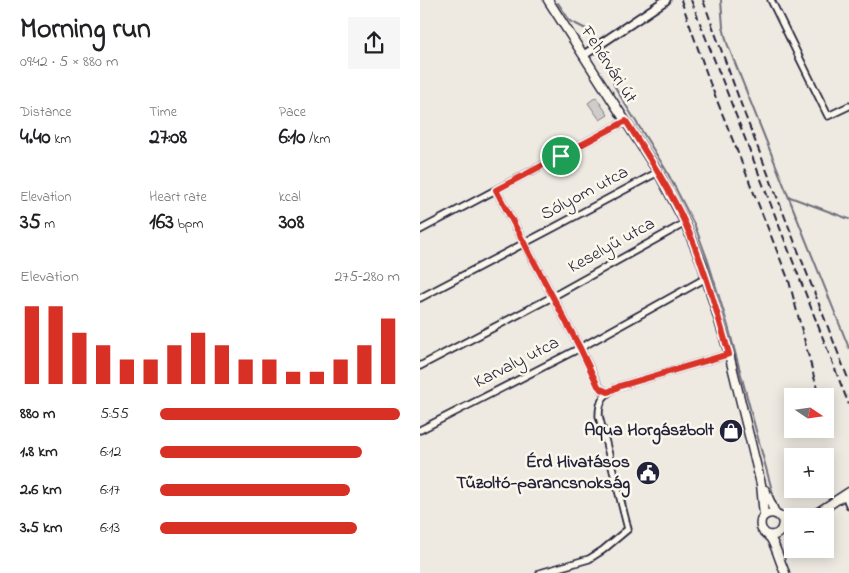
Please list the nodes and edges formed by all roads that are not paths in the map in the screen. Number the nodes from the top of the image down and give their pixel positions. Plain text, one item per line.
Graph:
1 (666, 0) edge
2 (771, 0) edge
3 (552, 1) edge
4 (584, 55) junction
5 (849, 106) edge
6 (626, 121) junction
7 (658, 172) junction
8 (496, 190) junction
9 (685, 223) junction
10 (420, 230) edge
11 (524, 243) junction
12 (706, 278) junction
13 (552, 296) junction
14 (420, 298) edge
15 (580, 348) junction
16 (729, 354) junction
17 (420, 366) edge
18 (608, 392) junction
19 (420, 430) edge
20 (762, 484) junction
21 (847, 493) edge
22 (849, 505) edge
23 (824, 508) edge
24 (778, 515) junction
25 (764, 516) junction
26 (784, 516) edge
27 (784, 528) edge
28 (781, 530) junction
29 (768, 535) junction
30 (540, 573) edge
31 (785, 573) edge

1 - 4 street
2 - 5 street
3 - 4 main road, Fehérvári út
4 - 6 main road, Fehérvári út
6 - 7 main road, Fehérvári út
6 - 8 street
7 - 9 main road, Fehérvári út
7 - 11 street, Sólyom utca
8 - 10 street
8 - 11 street
9 - 12 main road, Fehérvári út
9 - 13 street, Keselyű utca
11 - 13 street
11 - 14 street, Sólyom utca
12 - 15 street, Karvaly utca
12 - 16 main road, Fehérvári út
13 - 15 street
13 - 17 street, Keselyű utca
15 - 18 street
15 - 19 street, Karvaly utca
16 - 18 street
16 - 20 main road, Fehérvári út
18 - 30 street
20 - 24 main road, Fehérvári út
20 - 25 main road, Fehérvári út
21 - 22 street
21 - 23 main road
24 - 25 main road
24 - 26 main road
24 - 28 main road
25 - 29 main road
27 - 28 main road
28 - 29 main road
28 - 31 main road
29 - 31 main road

